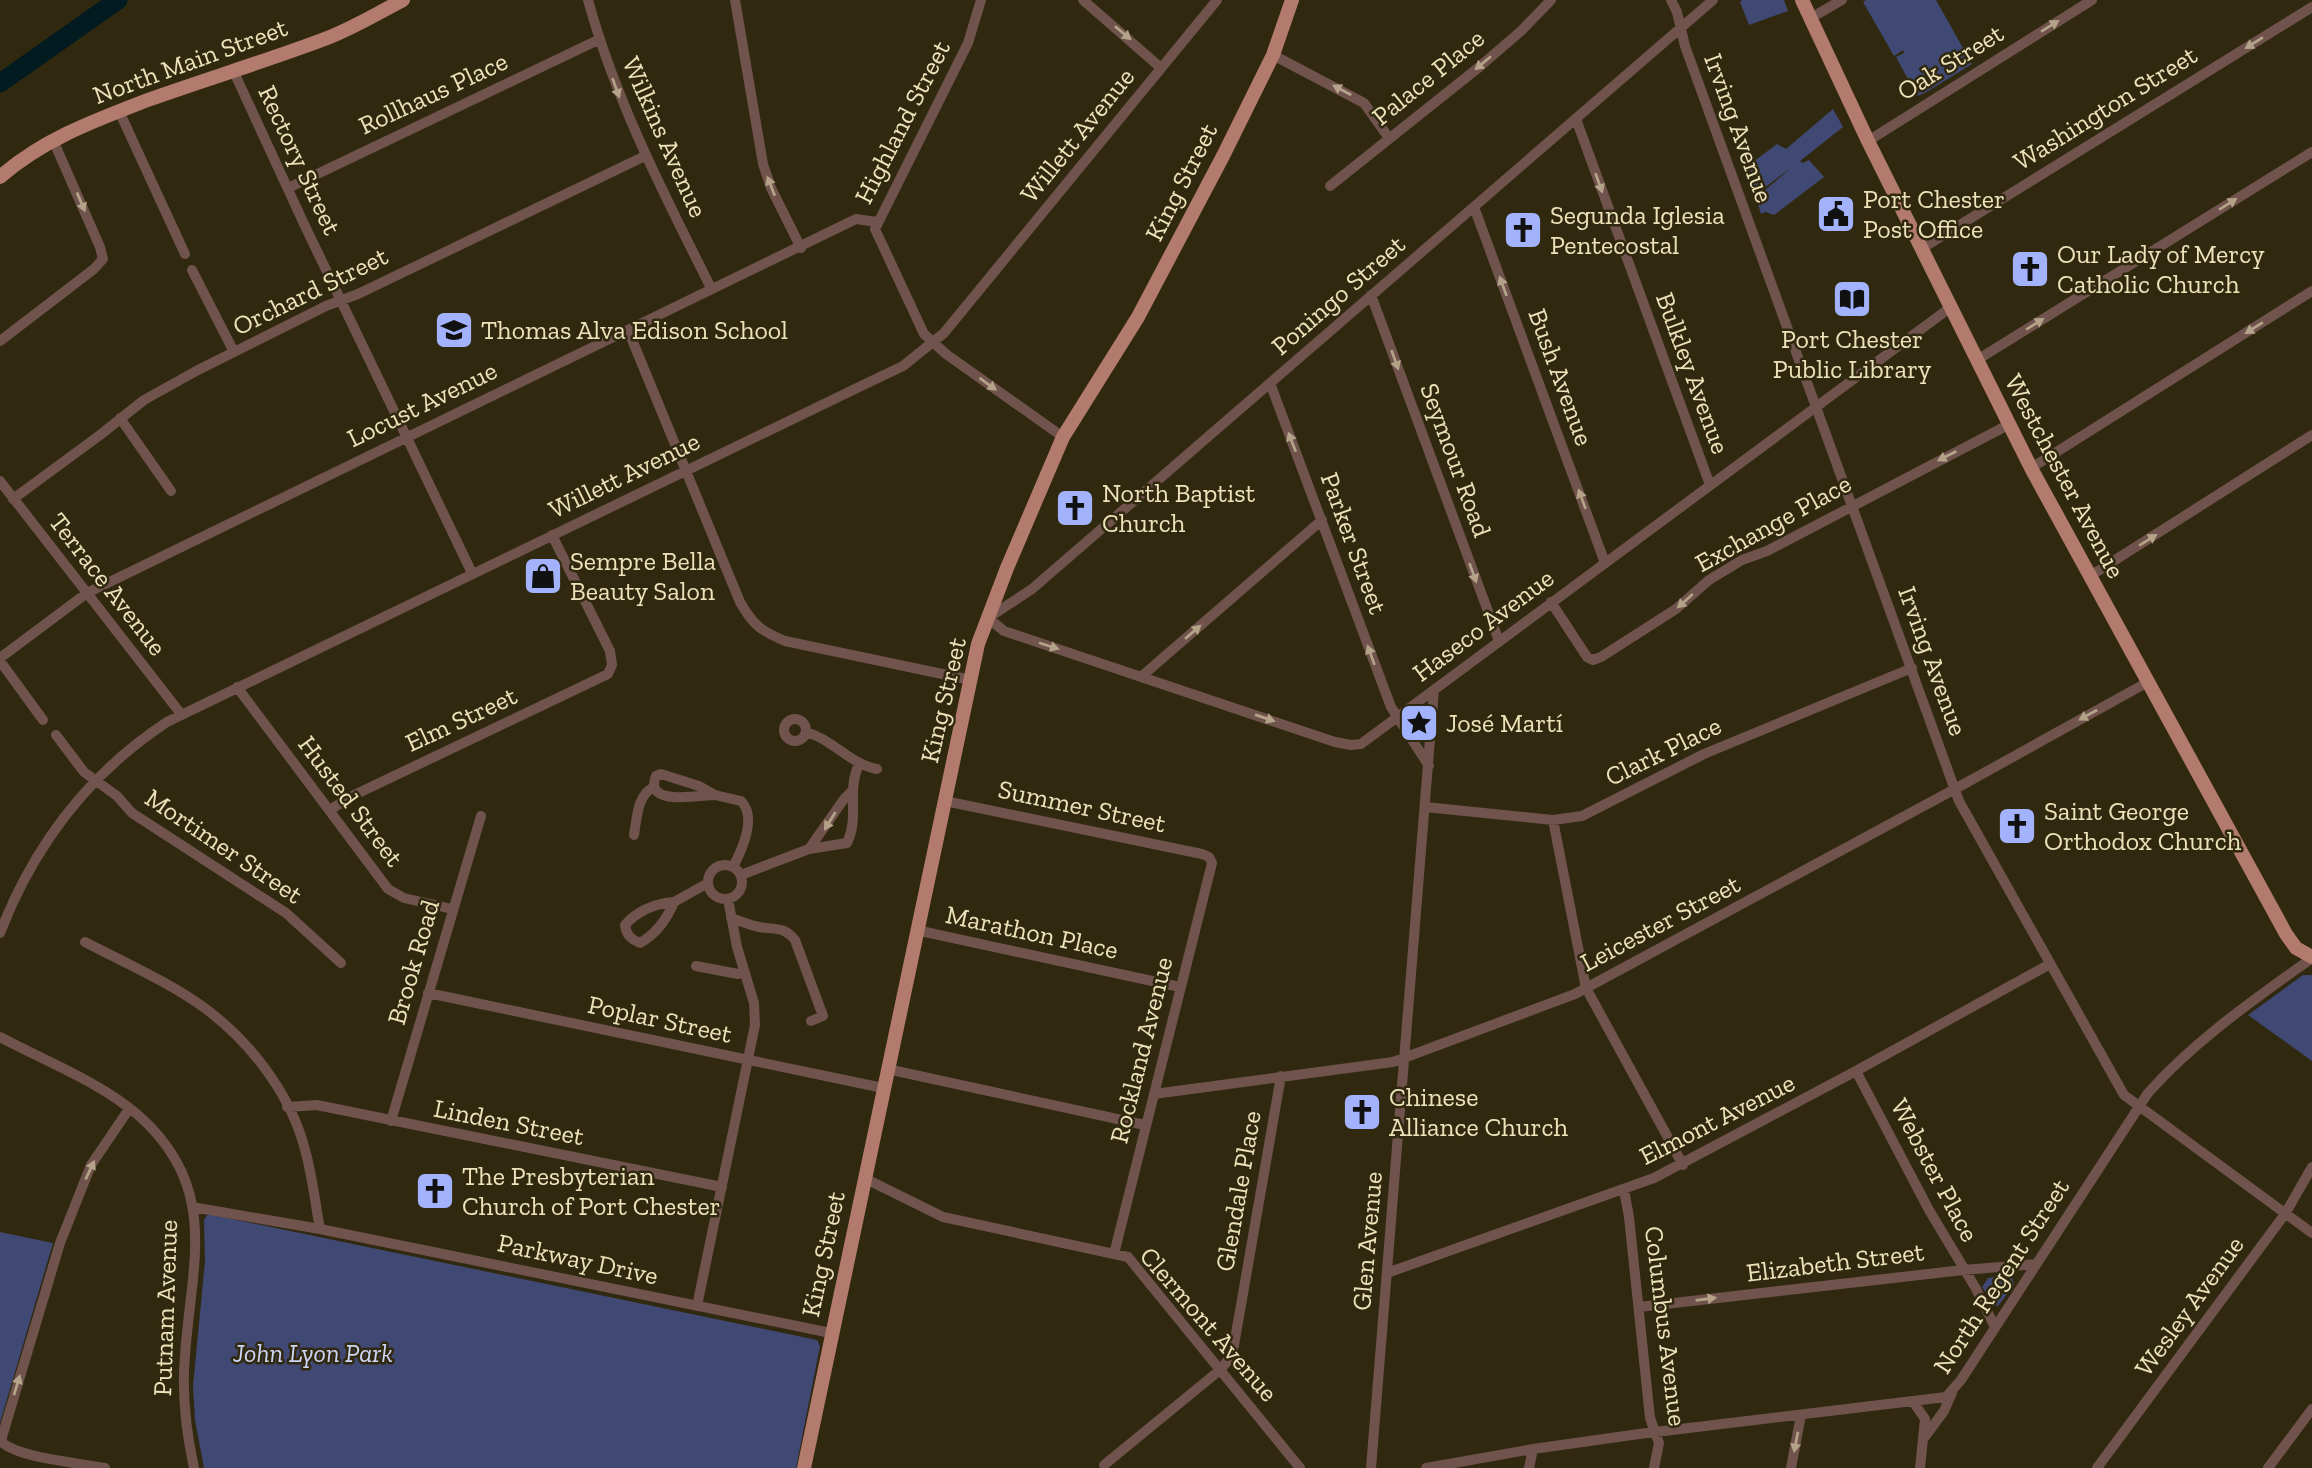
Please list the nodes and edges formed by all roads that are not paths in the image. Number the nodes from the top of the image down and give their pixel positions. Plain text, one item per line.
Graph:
1 (403, 0) edge
2 (587, 0) edge
3 (735, 0) edge
4 (981, 0) edge
5 (1083, 0) edge
6 (1217, 0) edge
7 (1292, 0) edge
8 (1551, 0) edge
9 (1671, 0) edge
10 (1713, 0) edge
11 (1802, 0) edge
12 (1842, 0) edge
13 (2092, 0) edge
14 (2312, 7) edge
15 (1810, 19) junction
16 (1681, 28) junction
17 (598, 40) junction
18 (1273, 55) junction
19 (1161, 68) junction
20 (233, 70) junction
21 (119, 111) junction
22 (1576, 118) junction
23 (1390, 138) junction
24 (53, 140) junction
25 (1868, 141) junction
26 (2312, 152) edge
27 (645, 156) junction
28 (0, 177) edge
29 (1330, 186) dead end
30 (288, 188) junction
31 (1474, 207) junction
32 (877, 222) junction
33 (801, 248) junction
34 (1922, 249) junction
35 (185, 254) dead end
36 (192, 270) dead end
37 (711, 288) junction
38 (2312, 292) edge
39 (1371, 295) junction
40 (341, 300) junction
41 (1951, 306) junction
42 (628, 330) junction
43 (0, 341) edge
44 (934, 343) junction
45 (234, 352) junction
46 (1977, 360) junction
47 (1270, 383) junction
48 (1817, 406) junction
49 (120, 418) junction
50 (2008, 425) junction
51 (2312, 435) edge
52 (408, 436) junction
53 (1063, 437) junction
54 (2031, 468) junction
55 (685, 470) junction
56 (0, 481) edge
57 (1710, 485) junction
58 (172, 491) dead end
59 (13, 499) junction
60 (1853, 504) junction
61 (1322, 520) junction
62 (551, 535) junction
63 (1605, 563) junction
64 (472, 573) junction
65 (2090, 576) junction
66 (87, 593) junction
67 (1551, 603) junction
68 (988, 618) junction
69 (1499, 641) junction
70 (0, 659) edge
71 (1912, 668) junction
72 (1142, 676) junction
73 (971, 680) junction
74 (2148, 682) junction
75 (237, 687) junction
76 (1434, 690) junction
77 (181, 714) junction
78 (1397, 718) junction
79 (43, 720) dead end
80 (806, 732) dead end
81 (56, 735) dead end
82 (859, 764) junction
83 (1429, 766) junction
84 (877, 769) dead end
85 (96, 780) junction
86 (654, 787) junction
87 (1955, 789) junction
88 (851, 792) junction
89 (715, 795) junction
90 (945, 801) junction
91 (1425, 807) junction
92 (330, 810) junction
93 (481, 816) dead end
94 (1553, 820) junction
95 (634, 835) dead end
96 (809, 849) junction
97 (1209, 858) joint
98 (737, 871) junction
99 (708, 883) junction
100 (728, 900) junction
101 (674, 902) junction
102 (452, 909) junction
103 (731, 918) junction
104 (1, 928) edge
105 (916, 930) junction
106 (85, 942) dead end
107 (2312, 958) edge
108 (341, 963) dead end
109 (2050, 964) junction
110 (696, 966) dead end
111 (743, 972) junction
112 (1180, 987) junction
113 (1586, 988) junction
114 (428, 993) junction
115 (811, 1021) dead end
116 (0, 1037) edge
117 (1405, 1057) junction
118 (746, 1061) junction
119 (887, 1069) junction
120 (1856, 1071) junction
121 (1281, 1076) junction
122 (883, 1088) junction
123 (1154, 1094) junction
124 (2139, 1106) junction
125 (287, 1107) junction
126 (129, 1108) junction
127 (391, 1121) junction
128 (1145, 1125) junction
129 (1683, 1165) junction
130 (2312, 1167) edge
131 (864, 1178) junction
132 (722, 1187) junction
133 (1624, 1190) junction
134 (192, 1207) junction
135 (2285, 1214) junction
136 (320, 1229) junction
137 (2312, 1233) edge
138 (1114, 1254) junction
139 (2036, 1264) junction
140 (1963, 1270) junction
141 (1387, 1273) junction
142 (697, 1306) junction
143 (1639, 1307) junction
144 (1995, 1327) junction
145 (831, 1333) junction
146 (1220, 1370) junction
147 (1952, 1392) junction
148 (1914, 1403) junction
149 (2312, 1409) edge
150 (1801, 1415) junction
151 (1656, 1433) junction
152 (1924, 1438) junction
153 (1533, 1449) junction
154 (1104, 1465) dead end
155 (105, 1468) edge
156 (194, 1468) edge
157 (804, 1468) edge
158 (1300, 1468) edge
159 (1371, 1468) edge
160 (1426, 1468) edge
161 (1529, 1468) edge
162 (1654, 1468) edge
163 (1791, 1468) edge
164 (1920, 1468) edge
165 (2097, 1468) edge
166 (2268, 1468) edge

1 - 20 main road, North Main Street
2 - 17 street, Wilkins Avenue
33 -> 3 street
4 - 32 street, Highland Street
5 -> 19 street
6 - 19 street, Willett Avenue
7 - 18 main road, King Street
8 -> 23 street, Palace Place
9 - 16 street, Irving Avenue
10 - 16 street, Poningo Street
11 - 15 main road, Westchester Avenue
12 - 15 street
25 -> 13 street, Oak Street
14 -> 34 street, Washington Street
15 - 25 main road, Westchester Avenue
16 - 22 street, Poningo Street
16 - 48 street, Irving Avenue
17 -> 27 street, Wilkins Avenue
17 - 30 street, Rollhaus Place
23 -> 18 street
18 - 53 main road, King Street
19 - 44 street, Willett Avenue
20 - 21 main road, North Main Street
20 - 30 street, Rectory Street
21 - 24 main road, North Main Street
21 - 35 street
22 - 31 street, Poningo Street
22 -> 57 street, Bulkley Avenue
23 - 29 street, Palace Place
24 - 28 main road, North Main Street
24 -> 43 street
25 - 34 main road, Westchester Avenue
46 -> 26 street
27 - 37 street, Wilkins Avenue
27 - 40 street, Orchard Street
30 - 40 street, Rectory Street
31 - 39 street, Poningo Street
63 -> 31 street, Bush Avenue
32 - 33 street, Locust Avenue
32 - 44 street, Highland Street
33 - 37 street, Locust Avenue
34 - 41 main road, Westchester Avenue
36 - 45 street
37 - 42 street, Locust Avenue
38 -> 54 street
39 - 47 street, Poningo Street
39 -> 69 street, Seymour Road
40 - 45 street, Orchard Street
40 - 52 street, Rectory Street
41 - 46 main road, Westchester Avenue
41 - 48 street, Haseco Avenue
42 - 52 street, Locust Avenue
42 - 55 street
44 -> 53 street, Highland Street
44 - 55 street, Willett Avenue
45 - 49 street, Orchard Street
46 - 50 main road, Westchester Avenue
61 -> 47 street, Parker Street
47 - 68 street, Poningo Street
48 - 57 street, Haseco Avenue
48 - 60 street, Irving Avenue
49 - 58 street
49 - 59 street, Orchard Street
50 - 54 main road, Westchester Avenue
50 -> 60 street, Exchange Place
65 -> 51 street
52 - 64 street, Rectory Street
52 - 66 street, Locust Avenue
53 - 68 main road, King Street
54 - 65 main road, Westchester Avenue
55 - 62 street, Willett Avenue
55 - 73 street
56 - 59 street, Terrace Avenue
57 - 63 street, Haseco Avenue
59 - 66 street, Terrace Avenue
60 -> 67 street, Exchange Place
60 - 71 street, Irving Avenue
72 -> 61 street
78 -> 61 street, Parker Street
62 - 64 street, Willett Avenue
62 - 92 street, Elm Street
63 - 67 street, Haseco Avenue
64 - 75 street, Willett Avenue
65 - 74 main road, Westchester Avenue
66 - 70 street, Locust Avenue
66 - 77 street, Terrace Avenue
67 - 69 street, Haseco Avenue
68 -> 72 street, Haseco Avenue
68 - 73 main road, King Street
69 - 76 street, Haseco Avenue
70 - 79 street
71 - 87 street, Irving Avenue
71 - 94 street, Clark Place
72 -> 78 street, Haseco Avenue
73 - 90 main road, King Street
74 -> 87 street, Leicester Street
74 - 107 main road, Westchester Avenue
75 - 77 street, Willett Avenue
75 - 92 street, Husted Street
76 - 78 street, Haseco Avenue
76 - 83 street, Glen Avenue
77 - 85 street, Willett Avenue
78 - 83 street
80 - 82 street
81 - 85 street, Mortimer Street
82 - 84 street
82 - 88 street
83 - 91 street, Glen Avenue
85 - 104 street, Willett Avenue
85 - 108 street, Mortimer Street
86 - 89 street
86 - 89 street
86 - 95 street
87 - 109 street, Irving Avenue
87 - 113 street, Leicester Street
88 -> 96 street
88 - 96 street
89 - 98 street
90 - 97 street, Summer Street
90 - 105 main road, King Street
91 - 94 street, Clark Place
91 - 117 street, Glen Avenue
92 - 102 street, Husted Street
93 - 102 street, Brook Road
94 - 113 street
96 - 98 street
97 - 112 street, Rockland Avenue
98 - 99 street
98 - 100 street
99 - 100 street
99 - 101 street
100 - 103 street
101 - 101 street
102 - 114 street, Brook Road
103 - 111 street
103 - 115 street
105 - 112 street, Marathon Place
105 - 119 main road, King Street
106 - 125 street
107 - 124 street, North Regent Street
109 - 120 street, Elmont Avenue
109 - 124 street, Irving Avenue
110 - 111 street
111 - 118 street
112 - 123 street, Rockland Avenue
113 - 117 street, Leicester Street
113 - 129 street
114 - 118 street, Poplar Street
114 - 127 street, Brook Road
116 - 126 street, Putnam Avenue
117 - 121 street, Leicester Street
117 - 141 street, Glen Avenue
118 - 122 street, Poplar Street
118 - 132 street
119 - 122 main road, King Street
119 - 128 street
120 - 129 street, Elmont Avenue
120 - 140 street, Webster Place
121 - 123 street, Leicester Street
121 - 146 street, Glendale Place
122 - 131 main road, King Street
123 - 128 street, Rockland Avenue
124 - 135 street, Irving Avenue
124 - 139 street, North Regent Street
125 - 127 street, Linden Street
125 - 136 street
126 - 134 street, Putnam Avenue
155 -> 126 street
127 - 132 street, Linden Street
128 - 138 street, Rockland Avenue
129 - 133 street, Elmont Avenue
130 - 135 street, Wesley Avenue
131 - 138 street, Clermont Avenue
131 - 145 main road, King Street
132 - 142 street
133 - 141 street, Elmont Avenue
133 - 143 street, Columbus Avenue
134 - 136 street, Parkway Drive
134 - 156 street, Putnam Avenue
135 - 137 street, Irving Avenue
135 - 165 street, Wesley Avenue
136 - 142 street, Parkway Drive
138 - 146 street, Clermont Avenue
139 - 140 street, Elizabeth Street
139 - 144 street, North Regent Street
143 -> 140 street, Elizabeth Street
140 - 144 street, Webster Place
141 - 159 street, Glen Avenue
142 - 145 street, Parkway Drive
143 - 151 street, Columbus Avenue
144 - 147 street, North Regent Street
145 - 157 main road, King Street
146 - 154 street, Glendale Place
146 - 158 street, Clermont Avenue
147 - 148 street, North Regent Street
147 - 152 street
148 - 150 street, North Regent Street
148 - 152 street
149 - 166 street
150 - 151 street, North Regent Street
150 -> 163 street
151 - 153 street, North Regent Street
151 - 162 street, Columbus Avenue
152 - 164 street
153 - 160 street, North Regent Street
153 - 161 street

